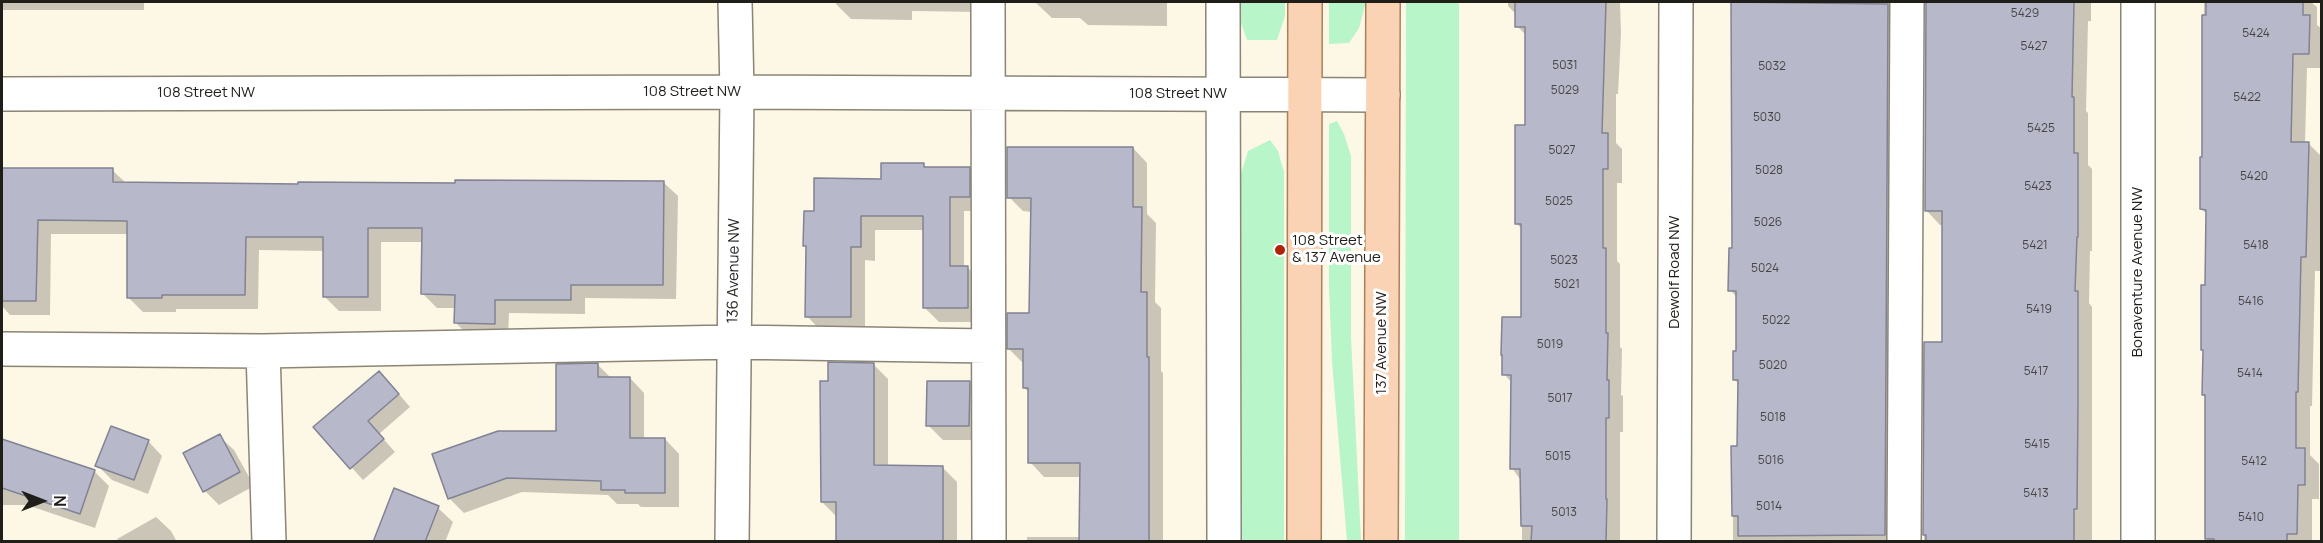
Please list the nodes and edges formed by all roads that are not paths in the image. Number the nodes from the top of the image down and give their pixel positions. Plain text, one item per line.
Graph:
1 (735, 2) edge
2 (988, 2) edge
3 (1223, 2) edge
4 (1305, 2) edge
5 (1383, 2) edge
6 (1676, 2) edge
7 (1907, 2) edge
8 (2138, 2) edge
9 (737, 92) junction
10 (989, 93) junction
11 (2, 94) edge
12 (1305, 94) junction
13 (1383, 94) junction
14 (1223, 95) junction
15 (733, 342) junction
16 (988, 346) junction
17 (2, 349) edge
18 (263, 351) junction
19 (269, 542) edge
20 (732, 542) edge
21 (989, 542) edge
22 (1224, 542) edge
23 (1304, 542) edge
24 (1381, 542) edge
25 (1674, 542) edge
26 (1904, 542) edge
27 (2138, 542) edge

1 - 9 street, 136 Avenue NW
2 - 10 street
3 - 14 street
4 - 12 main road
5 - 13 main road, 137 Avenue NW
6 - 25 street, Dewolf Road NW
7 - 26 street
8 - 27 street, Bonaventure Avenue NW
9 - 10 street, 108 Street NW
9 - 11 street, 108 Street NW
9 - 15 street, 136 Avenue NW
10 - 14 street, 108 Street NW
10 - 16 street
12 - 13 street, 108 Street NW
12 - 14 street, 108 Street NW
12 - 23 main road
13 - 24 main road, 137 Avenue NW
14 - 22 street
15 - 16 street
15 - 18 street
15 - 20 street, 136 Avenue NW
16 - 21 street
17 - 18 street
18 - 19 street

